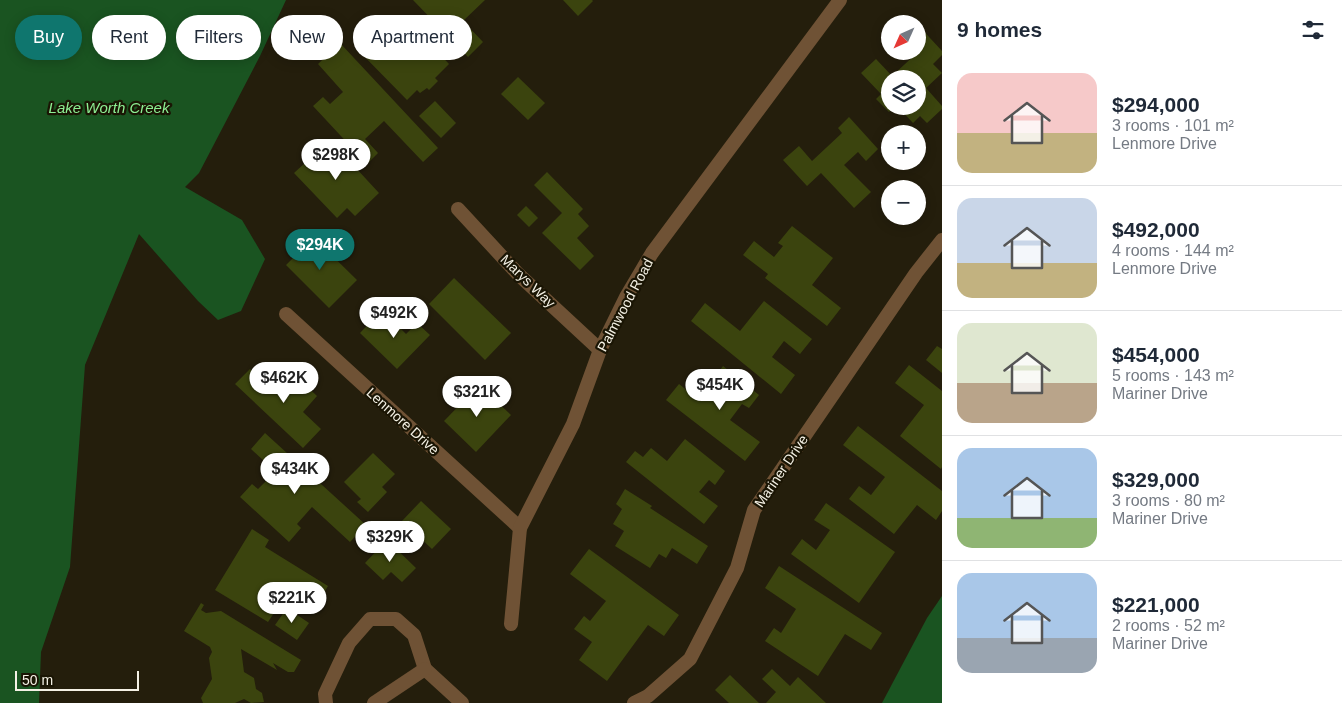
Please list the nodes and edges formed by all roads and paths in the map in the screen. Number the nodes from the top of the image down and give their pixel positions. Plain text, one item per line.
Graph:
1 (840, 0) edge
2 (458, 209) dead end
3 (942, 240) edge
4 (286, 314) dead end
5 (600, 350) junction
6 (520, 528) junction
7 (511, 624) dead end
8 (425, 669) junction
9 (326, 703) edge
10 (374, 703) edge
11 (462, 703) edge
12 (634, 703) edge

1 - 5 street, Palmwood Road
2 - 5 street, Marys Way
3 - 12 street, Mariner Drive
4 - 6 street, Lenmore Drive
5 - 6 street, Palmwood Road
6 - 7 street, Palmwood Road
8 - 9 street
8 - 10 street
8 - 11 street

